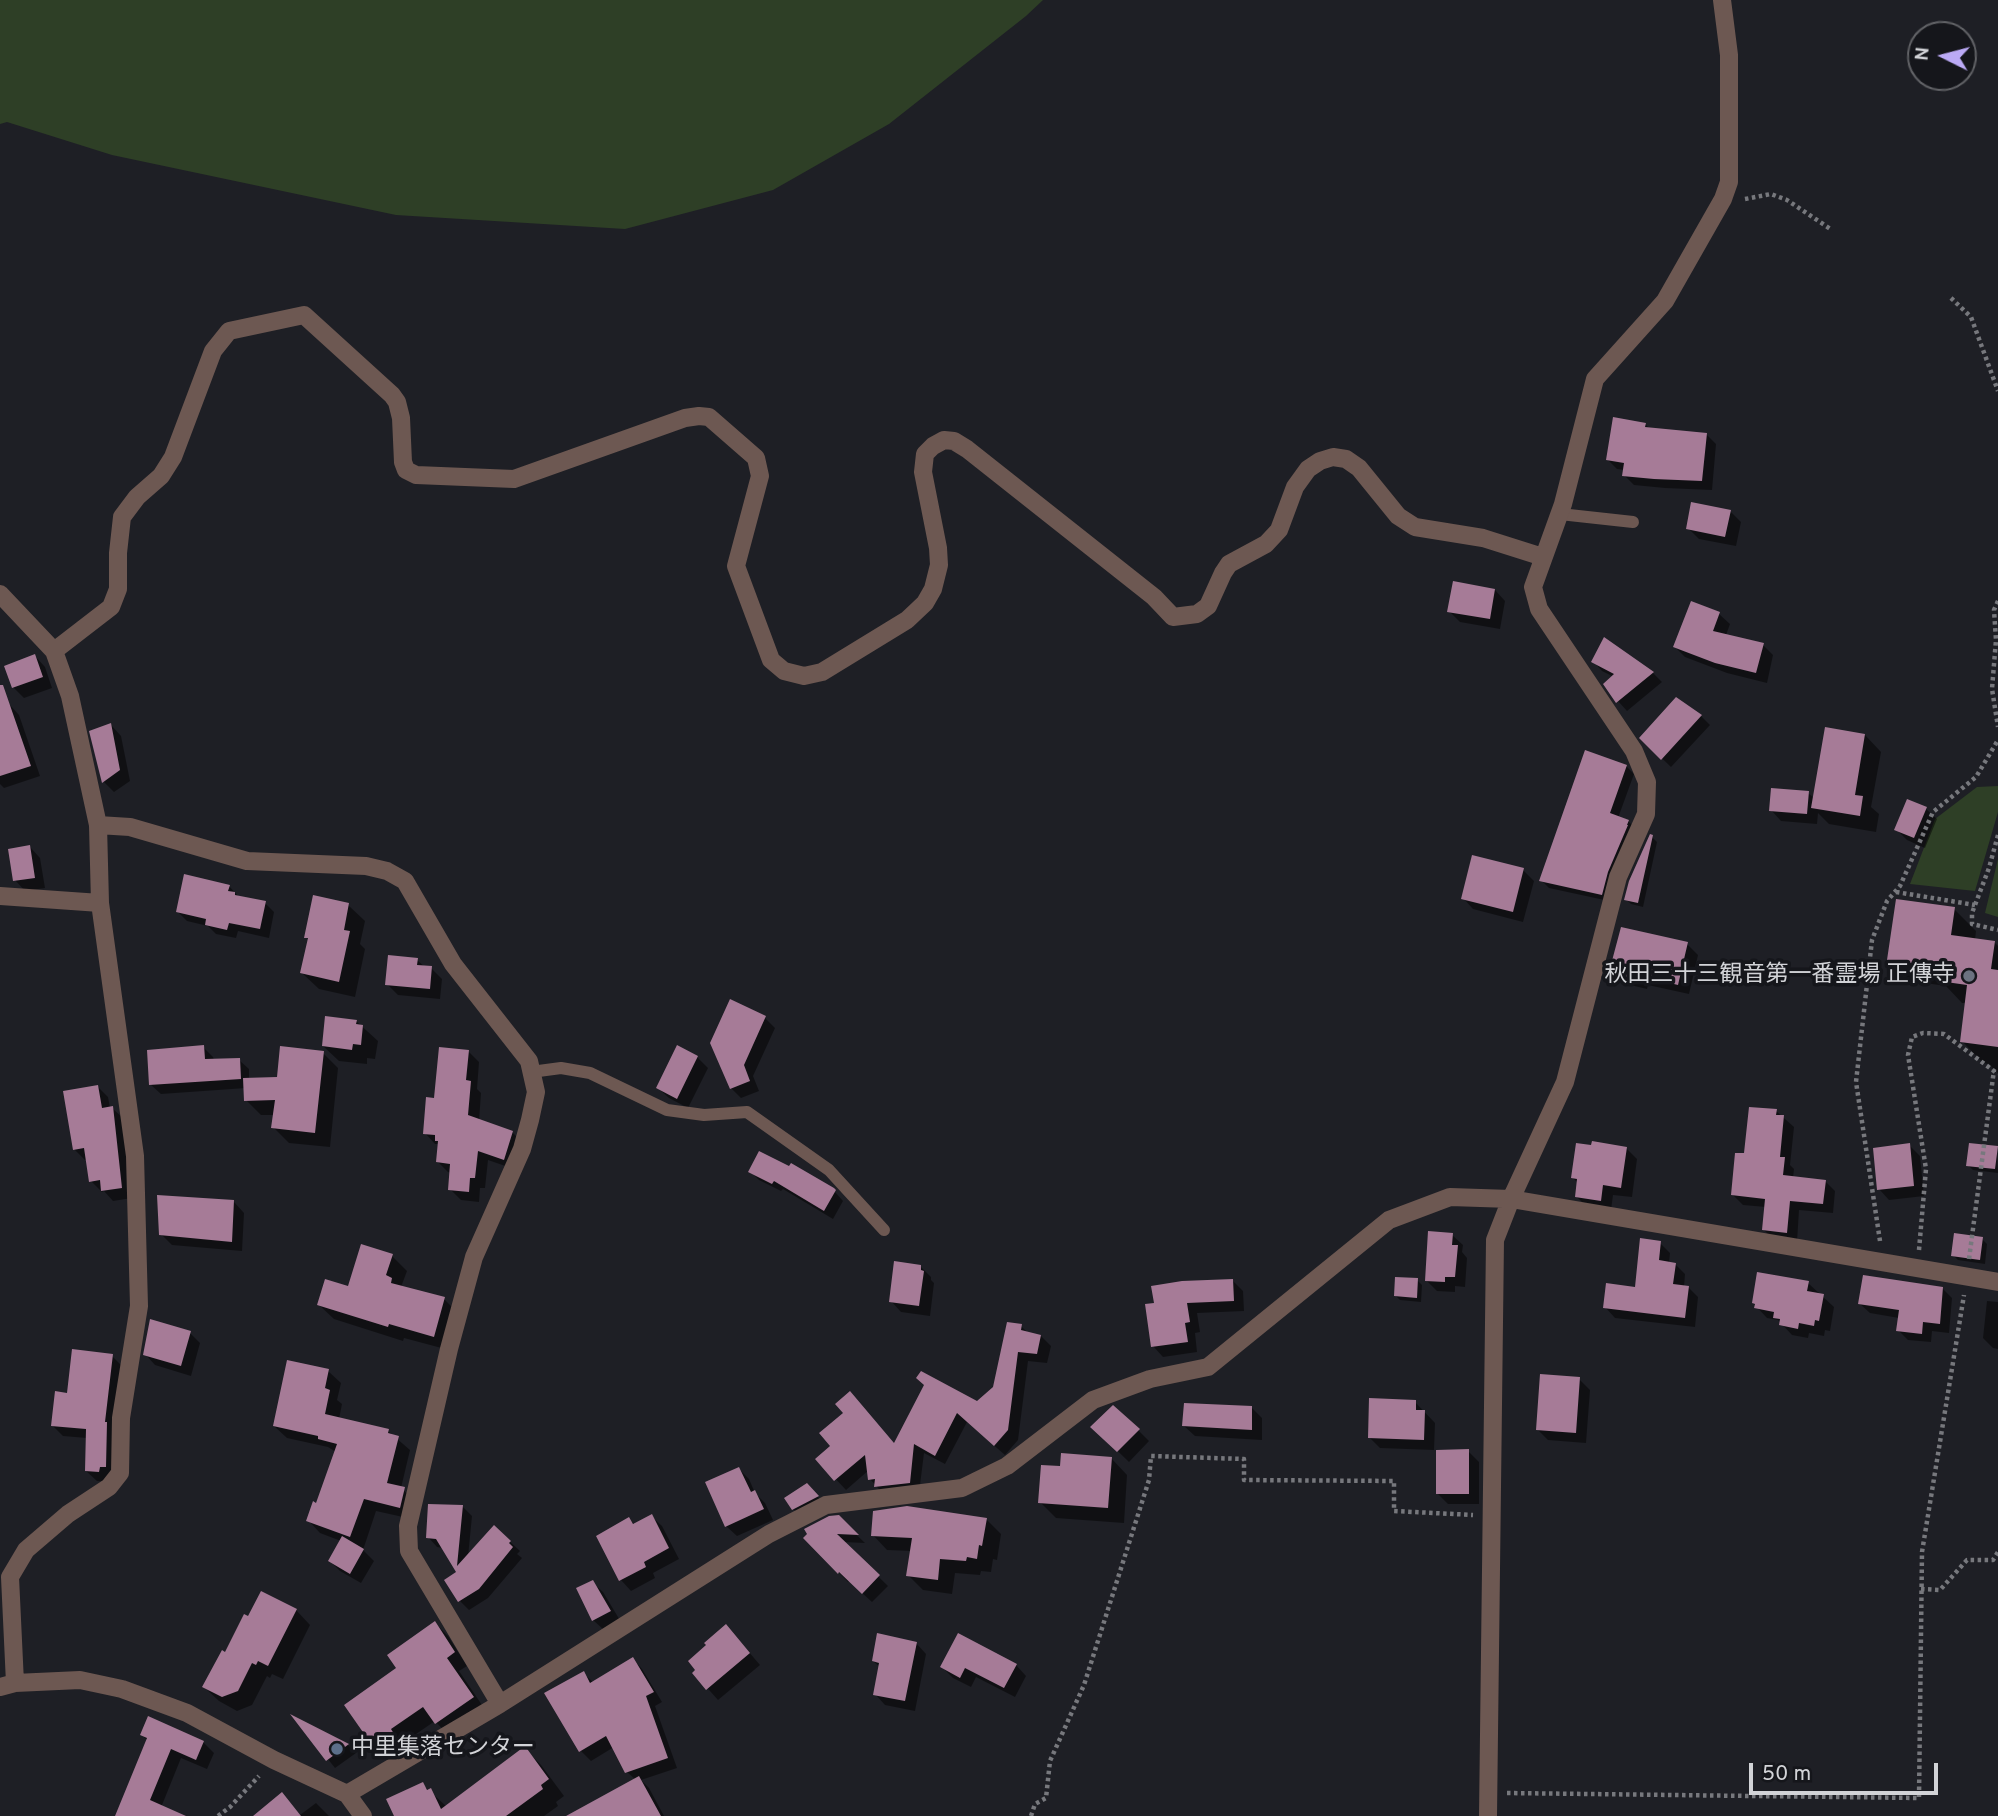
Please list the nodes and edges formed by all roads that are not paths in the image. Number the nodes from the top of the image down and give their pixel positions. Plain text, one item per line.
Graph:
1 (1722, 0) edge
2 (1560, 514) junction
3 (1633, 522) dead end
4 (1544, 557) junction
5 (0, 594) edge
6 (54, 650) junction
7 (98, 825) junction
8 (0, 896) edge
9 (100, 903) junction
10 (531, 1072) junction
11 (1511, 1199) junction
12 (884, 1230) dead end
13 (1998, 1282) edge
14 (8, 1685) edge
15 (500, 1704) junction
16 (347, 1794) junction
17 (363, 1816) edge
18 (1488, 1816) edge

1 - 2 street
2 - 3 lane
2 - 4 street
4 - 6 street
4 - 11 street
5 - 6 street
6 - 7 street
7 - 9 street
7 - 10 street
8 - 9 street
9 - 14 street
10 - 12 lane
10 - 15 street
11 - 13 street
11 - 15 street
11 - 18 street
14 - 16 street
15 - 16 street
16 - 17 street

